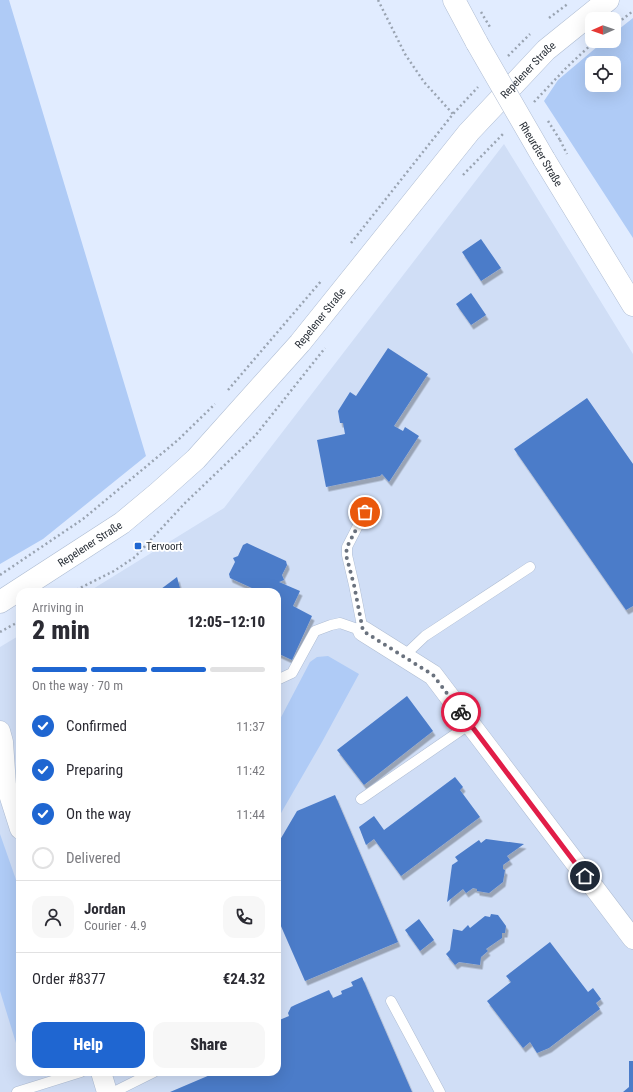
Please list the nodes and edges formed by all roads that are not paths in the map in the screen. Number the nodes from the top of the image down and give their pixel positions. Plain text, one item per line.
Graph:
1 (454, 0) edge
2 (608, 0) edge
3 (633, 305) edge
4 (365, 512) dead end
5 (530, 567) dead end
6 (22, 588) edge
7 (16, 592) edge
8 (0, 602) edge
9 (363, 631) junction
10 (404, 656) junction
11 (281, 678) edge
12 (470, 724) junction
13 (0, 731) edge
14 (3, 780) edge
15 (361, 798) dead end
16 (16, 812) edge
17 (633, 939) edge
18 (391, 1001) dead end
19 (68, 1076) edge
20 (102, 1076) edge
21 (146, 1076) edge
22 (17, 1092) edge
23 (107, 1092) edge
24 (114, 1092) edge
25 (440, 1092) edge

1 - 3 main road, Rheurdter Straße, bridge
2 - 6 main road, Repelener Straße
4 - 9 lane
5 - 10 lane
7 - 8 main road, Repelener Straße
9 - 10 street
9 - 11 lane
10 - 12 street
12 - 15 lane
12 - 17 street
13 - 14 street
14 - 16 street
18 - 25 lane
19 - 22 lane
20 - 23 street
21 - 24 lane

